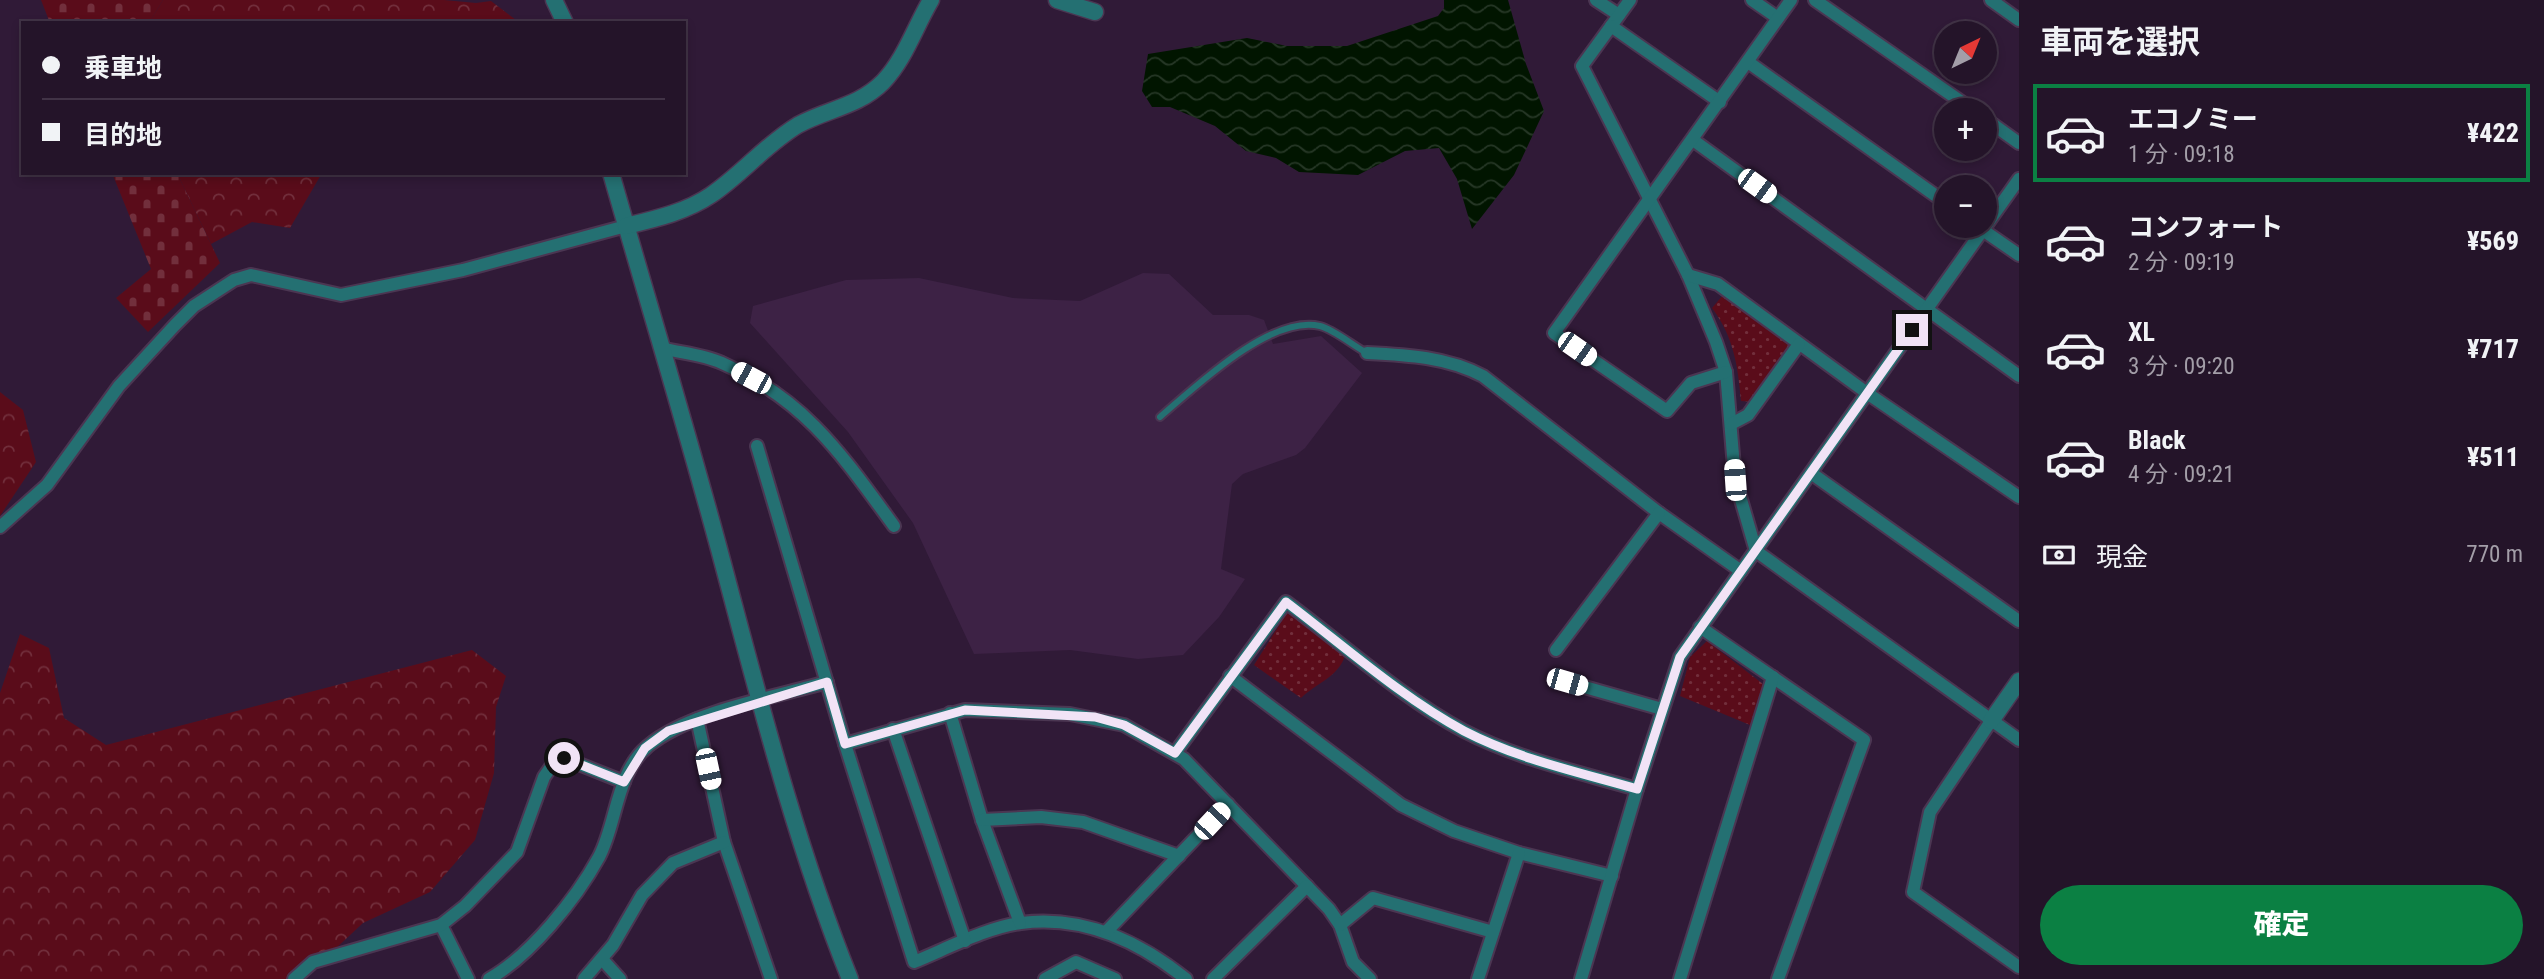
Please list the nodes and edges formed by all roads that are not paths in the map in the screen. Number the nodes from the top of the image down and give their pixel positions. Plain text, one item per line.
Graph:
1 (554, 0) edge
2 (931, 0) edge
3 (1057, 0) edge
4 (1596, 0) edge
5 (1630, 0) edge
6 (1752, 0) edge
7 (1791, 0) edge
8 (1815, 0) edge
9 (1991, 0) edge
10 (1094, 12) dead end
11 (1778, 18) junction
12 (2019, 20) edge
13 (564, 21) edge
14 (1615, 21) junction
15 (1748, 62) junction
16 (1956, 98) edge
17 (1720, 102) junction
18 (1997, 127) edge
19 (1693, 140) junction
20 (2019, 142) edge
21 (612, 175) edge
22 (2019, 179) edge
23 (1934, 194) edge
24 (1650, 202) junction
25 (1997, 207) edge
26 (626, 226) junction
27 (1973, 238) edge
28 (1994, 238) edge
29 (2019, 256) edge
30 (1688, 275) junction
31 (1927, 309) junction
32 (1800, 344) junction
33 (665, 349) junction
34 (1367, 353) joint
35 (1726, 372) junction
36 (2019, 376) edge
37 (1867, 394) junction
38 (1160, 417) dead end
39 (1731, 424) junction
40 (757, 446) dead end
41 (1811, 473) junction
42 (2019, 498) edge
43 (1659, 513) junction
44 (894, 526) dead end
45 (0, 527) edge
46 (1756, 551) junction
47 (1741, 571) junction
48 (2019, 621) edge
49 (1700, 627) junction
50 (1556, 650) dead end
51 (1230, 676) junction
52 (1773, 677) junction
53 (2019, 681) edge
54 (827, 682) junction
55 (1567, 682) dead end
56 (760, 701) junction
57 (1661, 709) junction
58 (950, 713) junction
59 (697, 719) junction
60 (1991, 720) junction
61 (893, 729) junction
62 (2019, 740) edge
63 (845, 744) junction
64 (1175, 753) junction
65 (624, 782) junction
66 (1637, 789) junction
67 (1228, 804) junction
68 (982, 820) junction
69 (724, 842) junction
70 (1519, 853) junction
71 (1179, 856) junction
72 (1612, 876) junction
73 (1307, 886) junction
74 (1020, 923) junction
75 (440, 925) junction
76 (1340, 925) junction
77 (1106, 932) junction
78 (1493, 932) junction
79 (965, 942) junction
80 (602, 959) junction
81 (2019, 967) edge
82 (1356, 974) edge
83 (294, 979) edge
84 (468, 979) edge
85 (489, 979) edge
86 (584, 979) edge
87 (620, 979) edge
88 (771, 979) edge
89 (850, 979) edge
90 (1045, 979) edge
91 (1115, 979) edge
92 (1186, 979) edge
93 (1213, 979) edge
94 (1370, 979) edge
95 (1478, 979) edge
96 (1581, 979) edge
97 (1680, 979) edge
98 (1778, 979) edge

1 - 13 street
2 - 26 street
3 - 10 street
4 - 14 street
5 - 14 street
6 - 11 street
7 - 11 street
8 - 16 street
9 - 12 street
11 - 15 street
14 - 17 street
14 - 24 street
15 - 17 street
15 - 23 street
17 - 19 street
18 - 20 street
19 - 24 street
19 - 31 street
21 - 26 street
22 - 25 street
24 - 30 street
24 - 35 street
26 - 33 street
26 - 45 street
27 - 31 street
28 - 29 street
30 - 32 street
30 - 35 street
31 - 36 street
31 - 37 street
32 - 37 street
32 - 39 street
33 - 44 street
33 - 56 street
34 - 38 lane
34 - 43 street
35 - 39 street
37 - 41 street
37 - 42 street
39 - 46 street
40 - 54 street
41 - 46 street
41 - 48 street
43 - 47 street
43 - 50 street
46 - 47 street
46 - 60 street
47 - 49 street
49 - 52 street
49 - 57 street
51 - 64 street
51 - 66 street
51 - 70 street
52 - 97 street
52 - 98 street
53 - 60 street
54 - 56 street
54 - 63 street
55 - 57 street
56 - 59 street
56 - 89 street
57 - 66 street
58 - 61 street
58 - 64 street
58 - 68 street
59 - 65 street
59 - 69 street
60 - 62 street
60 - 81 street
61 - 63 street
61 - 79 street
63 - 79 street
64 - 67 street
65 - 75 street
65 - 85 street
66 - 72 street
67 - 71 street
67 - 73 street
68 - 71 street
68 - 74 street
69 - 80 street
69 - 88 street
70 - 72 street
70 - 78 street
71 - 77 street
72 - 96 street
73 - 76 street
73 - 93 street
74 - 77 street
74 - 79 street
75 - 83 street
75 - 84 street
76 - 78 street
76 - 82 street
77 - 92 street
78 - 95 street
80 - 86 street
80 - 87 street
82 - 94 street
90 - 91 street

